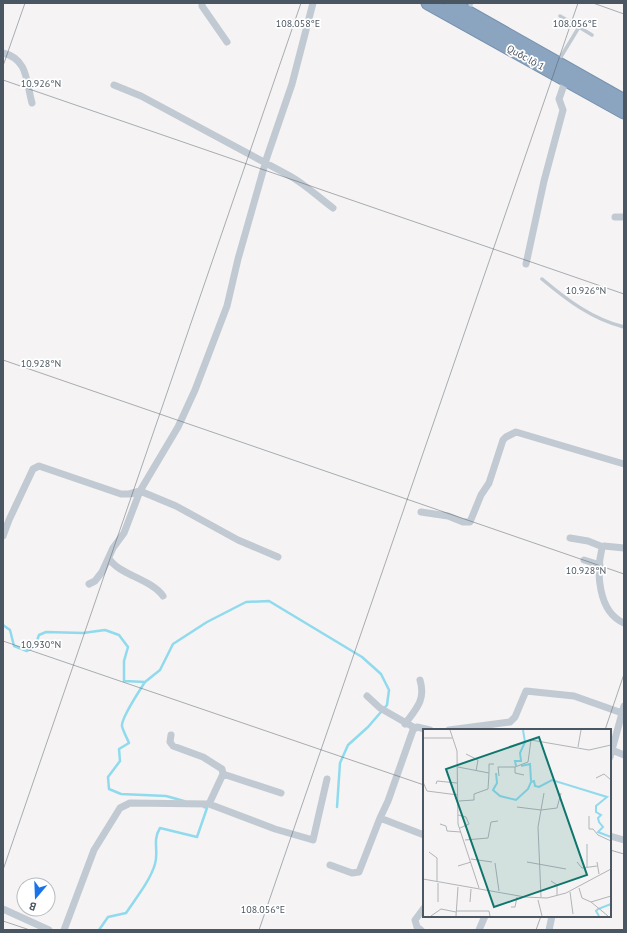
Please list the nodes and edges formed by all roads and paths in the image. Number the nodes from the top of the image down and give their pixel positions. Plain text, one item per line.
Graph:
1 (202, 3) edge
2 (313, 3) edge
3 (428, 3) edge
4 (451, 3) edge
5 (467, 12) edge
6 (560, 16) dead end
7 (578, 27) junction
8 (592, 35) dead end
9 (227, 42) dead end
10 (3, 53) edge
11 (557, 63) junction
12 (566, 79) junction
13 (114, 85) dead end
14 (624, 100) edge
15 (32, 103) dead end
16 (624, 112) edge
17 (266, 163) junction
18 (333, 208) dead end
19 (615, 217) dead end
20 (624, 217) edge
21 (526, 264) dead end
22 (542, 279) dead end
23 (624, 327) edge
24 (624, 464) edge
25 (140, 491) junction
26 (421, 512) dead end
27 (3, 536) edge
28 (570, 538) dead end
29 (603, 547) junction
30 (624, 548) edge
31 (278, 557) dead end
32 (109, 558) junction
33 (584, 560) dead end
34 (600, 564) junction
35 (88, 584) dead end
36 (163, 596) dead end
37 (624, 623) edge
38 (420, 680) dead end
39 (367, 696) dead end
40 (623, 709) edge
41 (406, 724) junction
42 (415, 728) junction
43 (427, 729) edge
44 (457, 729) edge
45 (171, 735) dead end
46 (611, 754) edge
47 (624, 754) edge
48 (223, 774) junction
49 (327, 779) dead end
50 (281, 793) dead end
51 (209, 804) junction
52 (380, 818) junction
53 (423, 835) edge
54 (611, 836) edge
55 (624, 840) edge
56 (330, 865) dead end
57 (3, 909) edge
58 (423, 909) edge
59 (485, 917) edge
60 (550, 917) edge
61 (49, 930) edge
62 (64, 930) edge
63 (421, 930) edge
64 (479, 930) edge
65 (549, 930) edge

1 - 9 street
2 - 17 street
3 - 5 highway, Quốc lộ 1
4 - 5 highway, Quốc lộ 1
5 - 11 highway, Quốc lộ 1
5 - 12 highway, Quốc lộ 1
6 - 7 lane
7 - 8 lane
7 - 11 lane
10 - 15 street
11 - 14 highway, Quốc lộ 1
12 - 16 highway, Quốc lộ 1
12 - 21 street
13 - 17 street
17 - 18 street
17 - 25 street
19 - 20 street
22 - 23 lane
24 - 26 street
25 - 27 street
25 - 31 street
25 - 32 street
28 - 29 street
29 - 30 street
29 - 34 street
32 - 35 street
32 - 36 street
33 - 34 street
34 - 37 street
38 - 41 street
39 - 41 street
40 - 44 street
40 - 46 street
41 - 42 street
42 - 43 street
42 - 52 street
45 - 48 street
46 - 47 street
48 - 50 street
48 - 51 street
49 - 51 street
51 - 62 street
52 - 53 street
52 - 56 street
54 - 55 street
57 - 61 street
58 - 63 street
59 - 64 street
60 - 65 street

